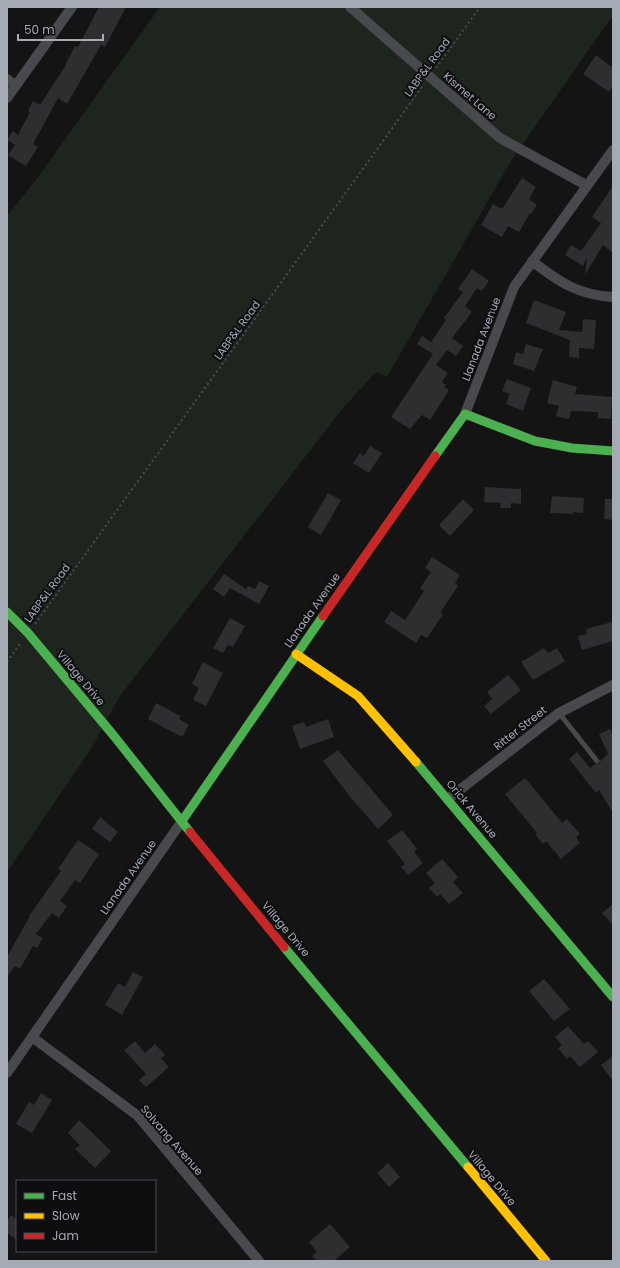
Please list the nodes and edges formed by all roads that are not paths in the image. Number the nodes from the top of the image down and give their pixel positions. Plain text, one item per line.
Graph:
1 (72, 7) edge
2 (350, 7) edge
3 (7, 79) edge
4 (16, 86) junction
5 (7, 98) edge
6 (613, 150) edge
7 (586, 185) junction
8 (532, 261) junction
9 (613, 297) edge
10 (465, 414) junction
11 (613, 451) edge
12 (7, 612) edge
13 (296, 654) junction
14 (613, 685) edge
15 (559, 713) junction
16 (597, 761) dead end
17 (448, 799) junction
18 (182, 821) junction
19 (613, 997) edge
20 (32, 1037) junction
21 (7, 1073) edge
22 (259, 1261) edge
23 (546, 1261) edge

1 - 4 street
2 - 7 street, Kismet Lane
3 - 4 street
4 - 5 street
6 - 7 street, Llanada Avenue
7 - 8 street, Llanada Avenue
8 - 9 street
8 - 10 street, Llanada Avenue
10 - 11 street
10 - 13 street, Llanada Avenue
12 - 18 street, Village Drive
13 - 17 street, Orick Avenue
13 - 18 street, Llanada Avenue
14 - 15 street, Ritter Street
15 - 16 lane
15 - 17 street, Ritter Street
17 - 19 street, Orick Avenue
18 - 20 street, Llanada Avenue
18 - 23 street, Village Drive
20 - 21 street, Llanada Avenue
20 - 22 street, Solvang Avenue

